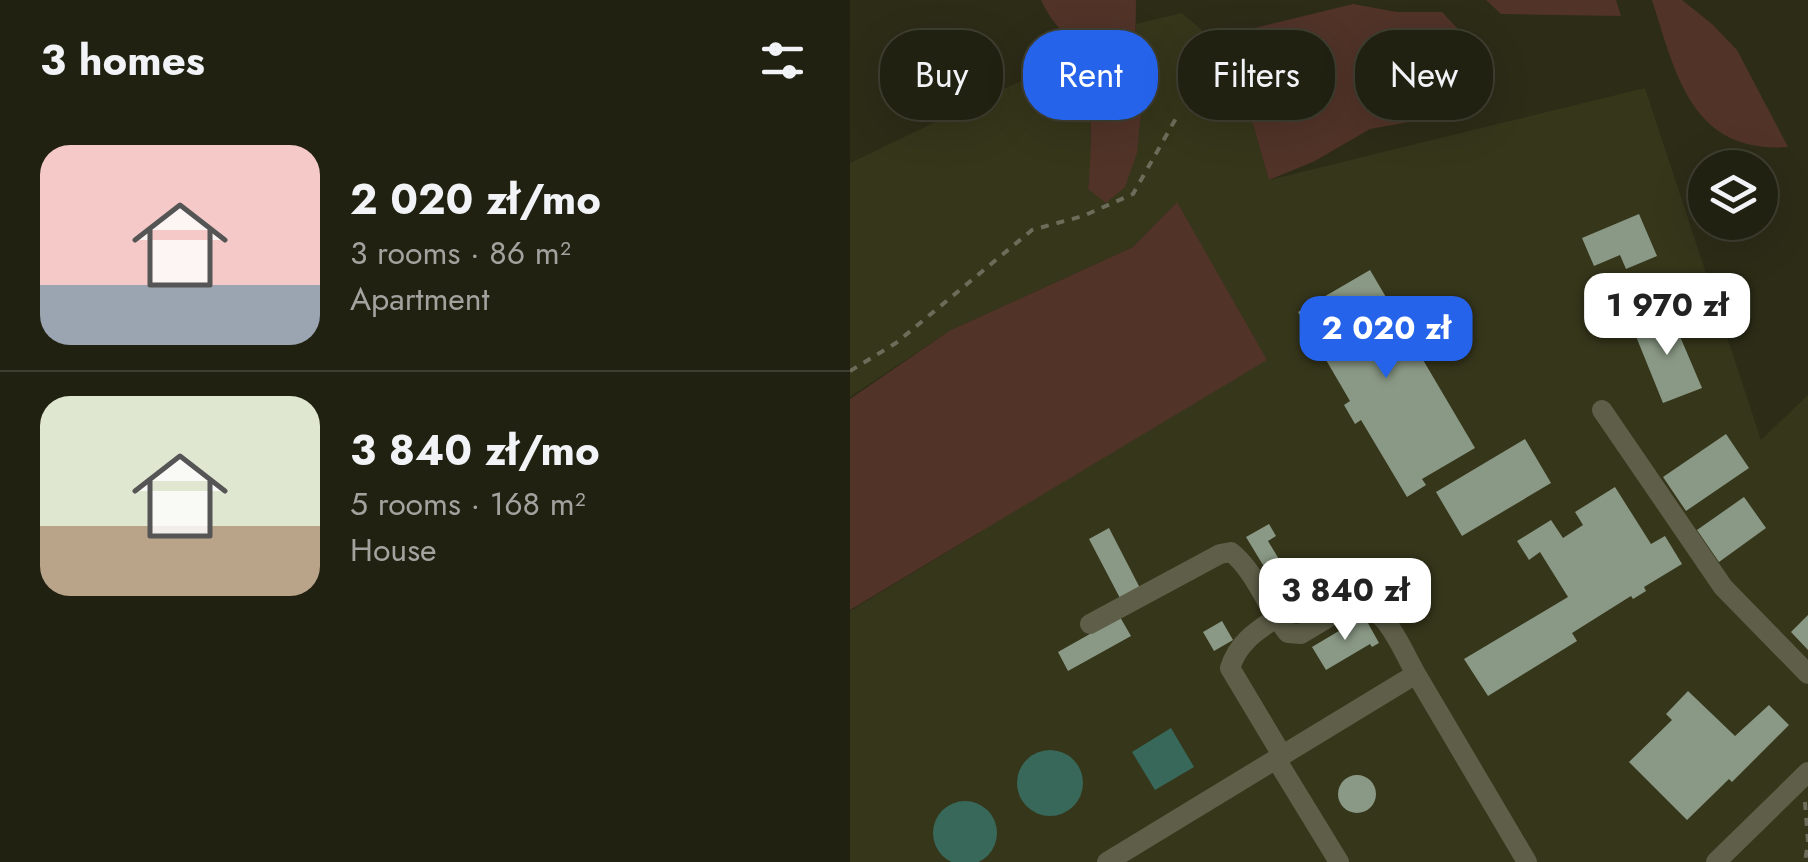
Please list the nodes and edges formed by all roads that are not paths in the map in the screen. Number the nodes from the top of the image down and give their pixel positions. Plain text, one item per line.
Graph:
1 (1602, 410) dead end
2 (1276, 618) junction
3 (1090, 624) dead end
4 (1416, 674) junction
5 (1808, 674) edge
6 (1279, 757) junction
7 (1805, 774) edge
8 (1106, 862) edge
9 (1339, 862) edge
10 (1528, 862) edge
11 (1716, 862) edge

1 - 5 street
2 - 3 street
2 - 4 street
2 - 6 street
4 - 6 street
4 - 10 street
6 - 8 street
6 - 9 street
7 - 11 street

